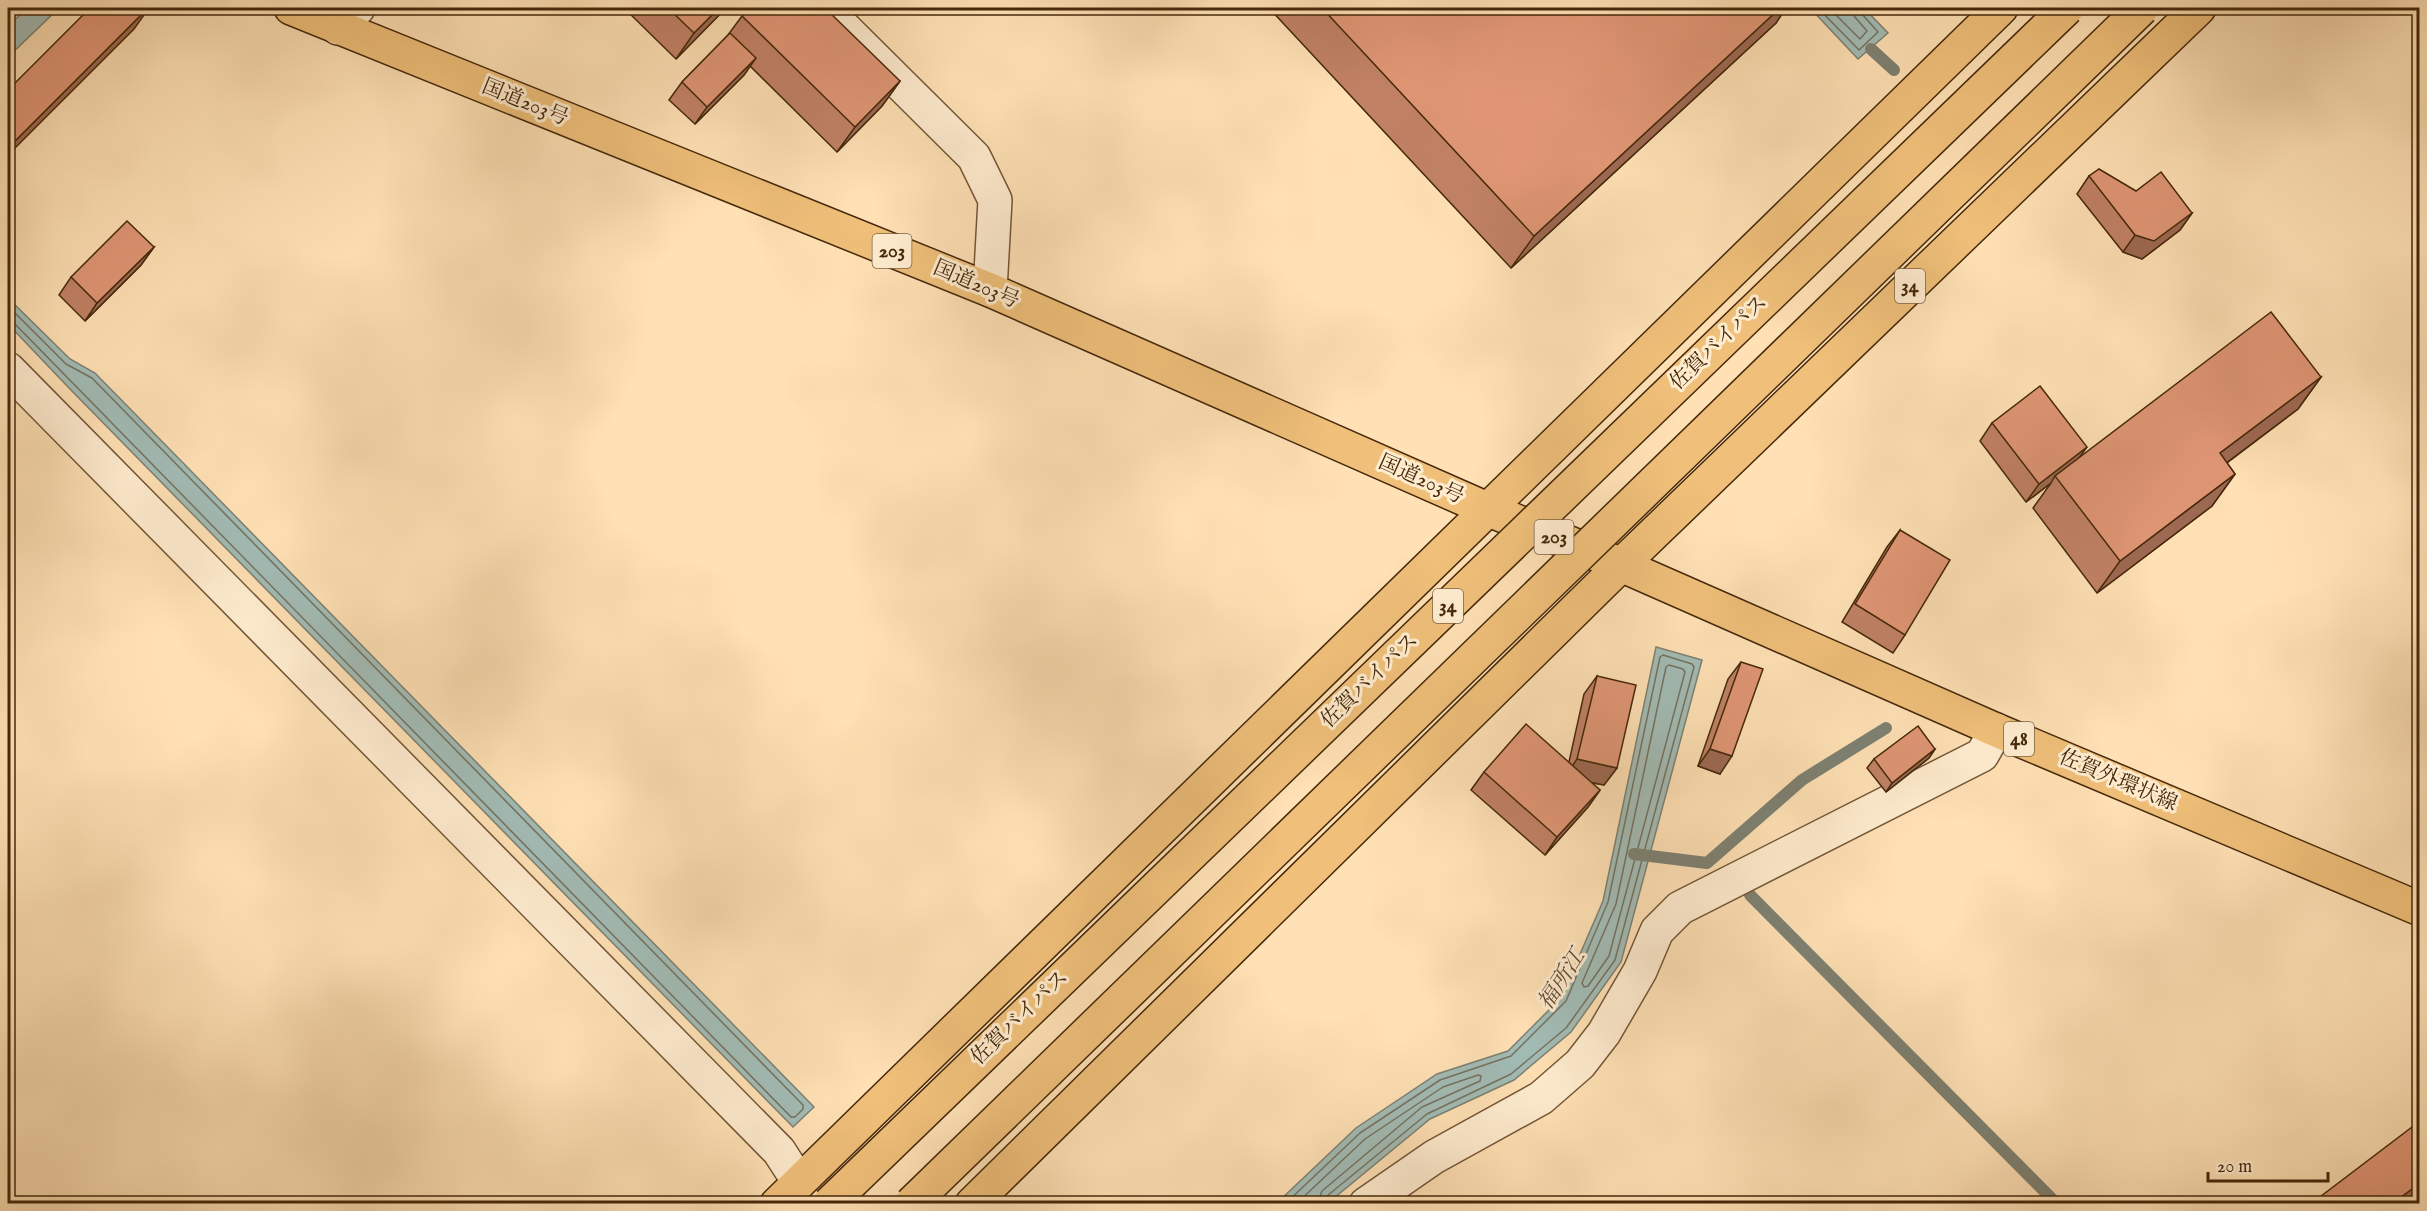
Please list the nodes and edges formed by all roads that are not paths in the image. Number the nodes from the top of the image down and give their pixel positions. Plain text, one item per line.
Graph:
1 (291, 8) edge
2 (824, 8) edge
3 (2001, 8) edge
4 (2067, 8) edge
5 (2142, 8) edge
6 (2199, 8) edge
7 (348, 18) edge
8 (990, 290) junction
9 (8, 369) edge
10 (1487, 509) junction
11 (1621, 565) junction
12 (1996, 729) junction
13 (2420, 909) edge
14 (788, 1193) edge
15 (829, 1203) edge
16 (911, 1203) edge
17 (972, 1203) edge
18 (1366, 1203) edge

1 - 7 main road, 国道203号 / 203
2 - 8 street
3 - 10 main road
4 - 15 main road, 佐賀バイパス / 34, bridge
5 - 16 main road, 34, bridge
6 - 11 main road, 34
7 - 8 main road, 国道203号 / 203
8 - 10 main road, 国道203号 / 203
9 - 14 street
10 - 11 main road, 国道203号 / 203
10 - 14 main road
11 - 12 main road, 佐賀外環状線 / 48
11 - 17 main road
12 - 13 main road, 佐賀外環状線 / 48
12 - 18 street

